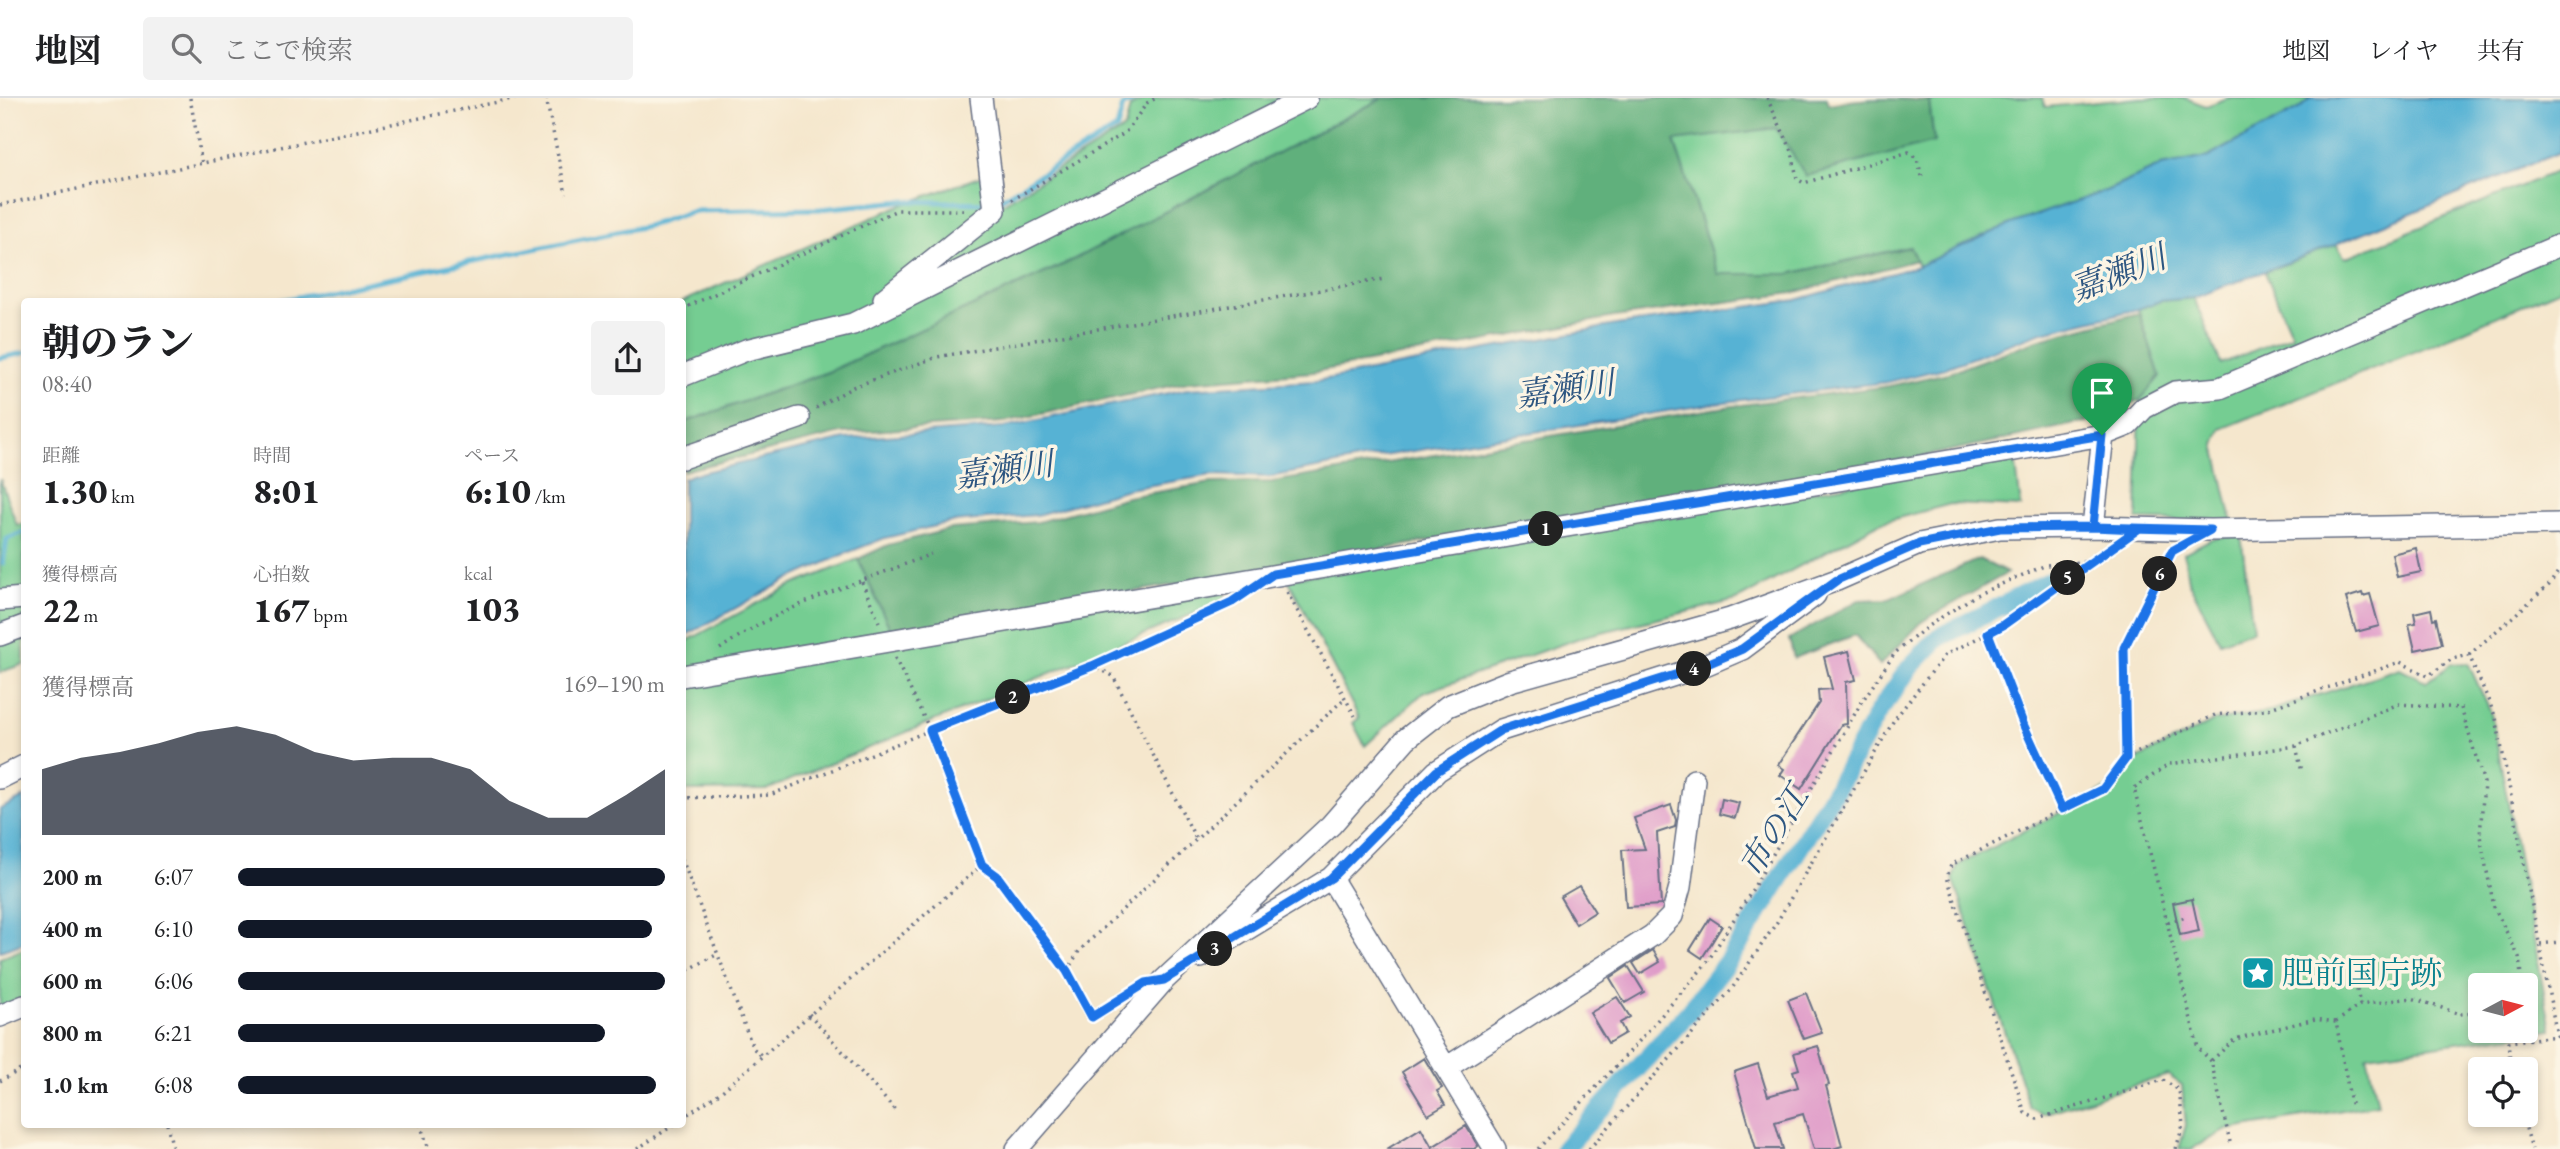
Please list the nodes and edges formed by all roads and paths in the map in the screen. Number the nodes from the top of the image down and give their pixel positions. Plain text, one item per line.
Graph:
1 (190, 98) edge
2 (517, 98) edge
3 (546, 98) edge
4 (981, 98) edge
5 (1156, 98) edge
6 (1307, 98) edge
7 (1767, 98) edge
8 (202, 164) junction
9 (1922, 176) dead end
10 (566, 194) dead end
11 (0, 205) edge
12 (995, 210) junction
13 (2560, 245) edge
14 (1384, 279) dead end
15 (686, 307) edge
16 (853, 324) junction
17 (686, 374) edge
18 (799, 418) joint
19 (2102, 435) junction
20 (686, 457) edge
21 (2560, 524) edge
22 (2093, 527) junction
23 (2138, 529) junction
24 (2181, 545) dead end
25 (931, 554) dead end
26 (2091, 561) junction
27 (2560, 569) edge
28 (1273, 574) junction
29 (1837, 580) junction
30 (21, 598) edge
31 (0, 600) edge
32 (1232, 602) dead end
33 (21, 627) edge
34 (1988, 633) junction
35 (0, 635) edge
36 (713, 654) dead end
37 (2469, 655) junction
38 (1092, 666) junction
39 (686, 675) edge
40 (1345, 698) junction
41 (1355, 716) dead end
42 (930, 730) junction
43 (2296, 746) junction
44 (2126, 758) junction
45 (21, 768) edge
46 (2302, 772) dead end
47 (0, 778) edge
48 (1694, 780) dead end
49 (686, 798) edge
50 (2062, 809) junction
51 (1196, 839) junction
52 (982, 865) junction
53 (686, 870) edge
54 (1331, 878) junction
55 (2186, 917) dead end
56 (2167, 922) junction
57 (2560, 942) edge
58 (2540, 944) junction
59 (718, 954) junction
60 (686, 971) edge
61 (1067, 971) junction
62 (2521, 973) edge
63 (1164, 980) junction
64 (2357, 990) dead end
65 (1124, 996) dead end
66 (2360, 1005) junction
67 (21, 1007) edge
68 (809, 1014) junction
69 (2468, 1014) edge
70 (0, 1016) edge
71 (2336, 1022) junction
72 (763, 1057) junction
73 (2510, 1057) edge
74 (2211, 1061) junction
75 (1446, 1068) junction
76 (21, 1070) edge
77 (0, 1081) edge
78 (2352, 1109) dead end
79 (895, 1111) dead end
80 (686, 1115) edge
81 (2526, 1127) edge
82 (168, 1128) edge
83 (421, 1128) edge
84 (669, 1128) edge
85 (2230, 1142) dead end
86 (173, 1149) edge
87 (429, 1149) edge
88 (637, 1149) edge
89 (1017, 1149) edge
90 (1495, 1149) edge
91 (1538, 1149) edge
92 (1589, 1149) edge
93 (2176, 1149) edge
94 (2532, 1149) edge

1 - 8 path
2 - 8 path
3 - 10 path
4 - 12 street
5 - 12 path
6 - 16 street
7 - 9 path
8 - 11 path
12 - 15 path
12 - 16 street
13 - 19 street
14 - 18 path
16 - 17 street
18 - 20 street
19 - 22 street
19 - 28 street
21 - 23 street
22 - 23 street
22 - 29 street
23 - 26 path
24 - 44 path
25 - 36 path
26 - 34 path
26 - 91 path
27 - 37 path
28 - 39 street
28 - 40 path
29 - 54 street
29 - 63 street
30 - 31 street
32 - 38 path
33 - 35 street
34 - 50 path
34 - 92 path
37 - 44 path
37 - 58 path
38 - 42 path
38 - 51 path
40 - 41 path
40 - 51 path
42 - 49 path
42 - 52 path
43 - 46 path
43 - 56 path
43 - 62 path
44 - 50 path
45 - 47 street
48 - 75 street
50 - 93 path
51 - 61 path
52 - 61 path
52 - 68 path
53 - 59 path
54 - 63 street
54 - 75 street
55 - 56 path
56 - 74 path
57 - 58 path
58 - 73 path
59 - 60 path
59 - 72 path
61 - 65 path
63 - 89 street
64 - 66 path
66 - 69 path
66 - 71 path
67 - 70 street
68 - 72 path
68 - 79 path
71 - 74 path
71 - 78 path
72 - 80 path
74 - 85 path
75 - 90 street
76 - 77 path
81 - 94 path
82 - 86 path
83 - 87 path
84 - 88 path

